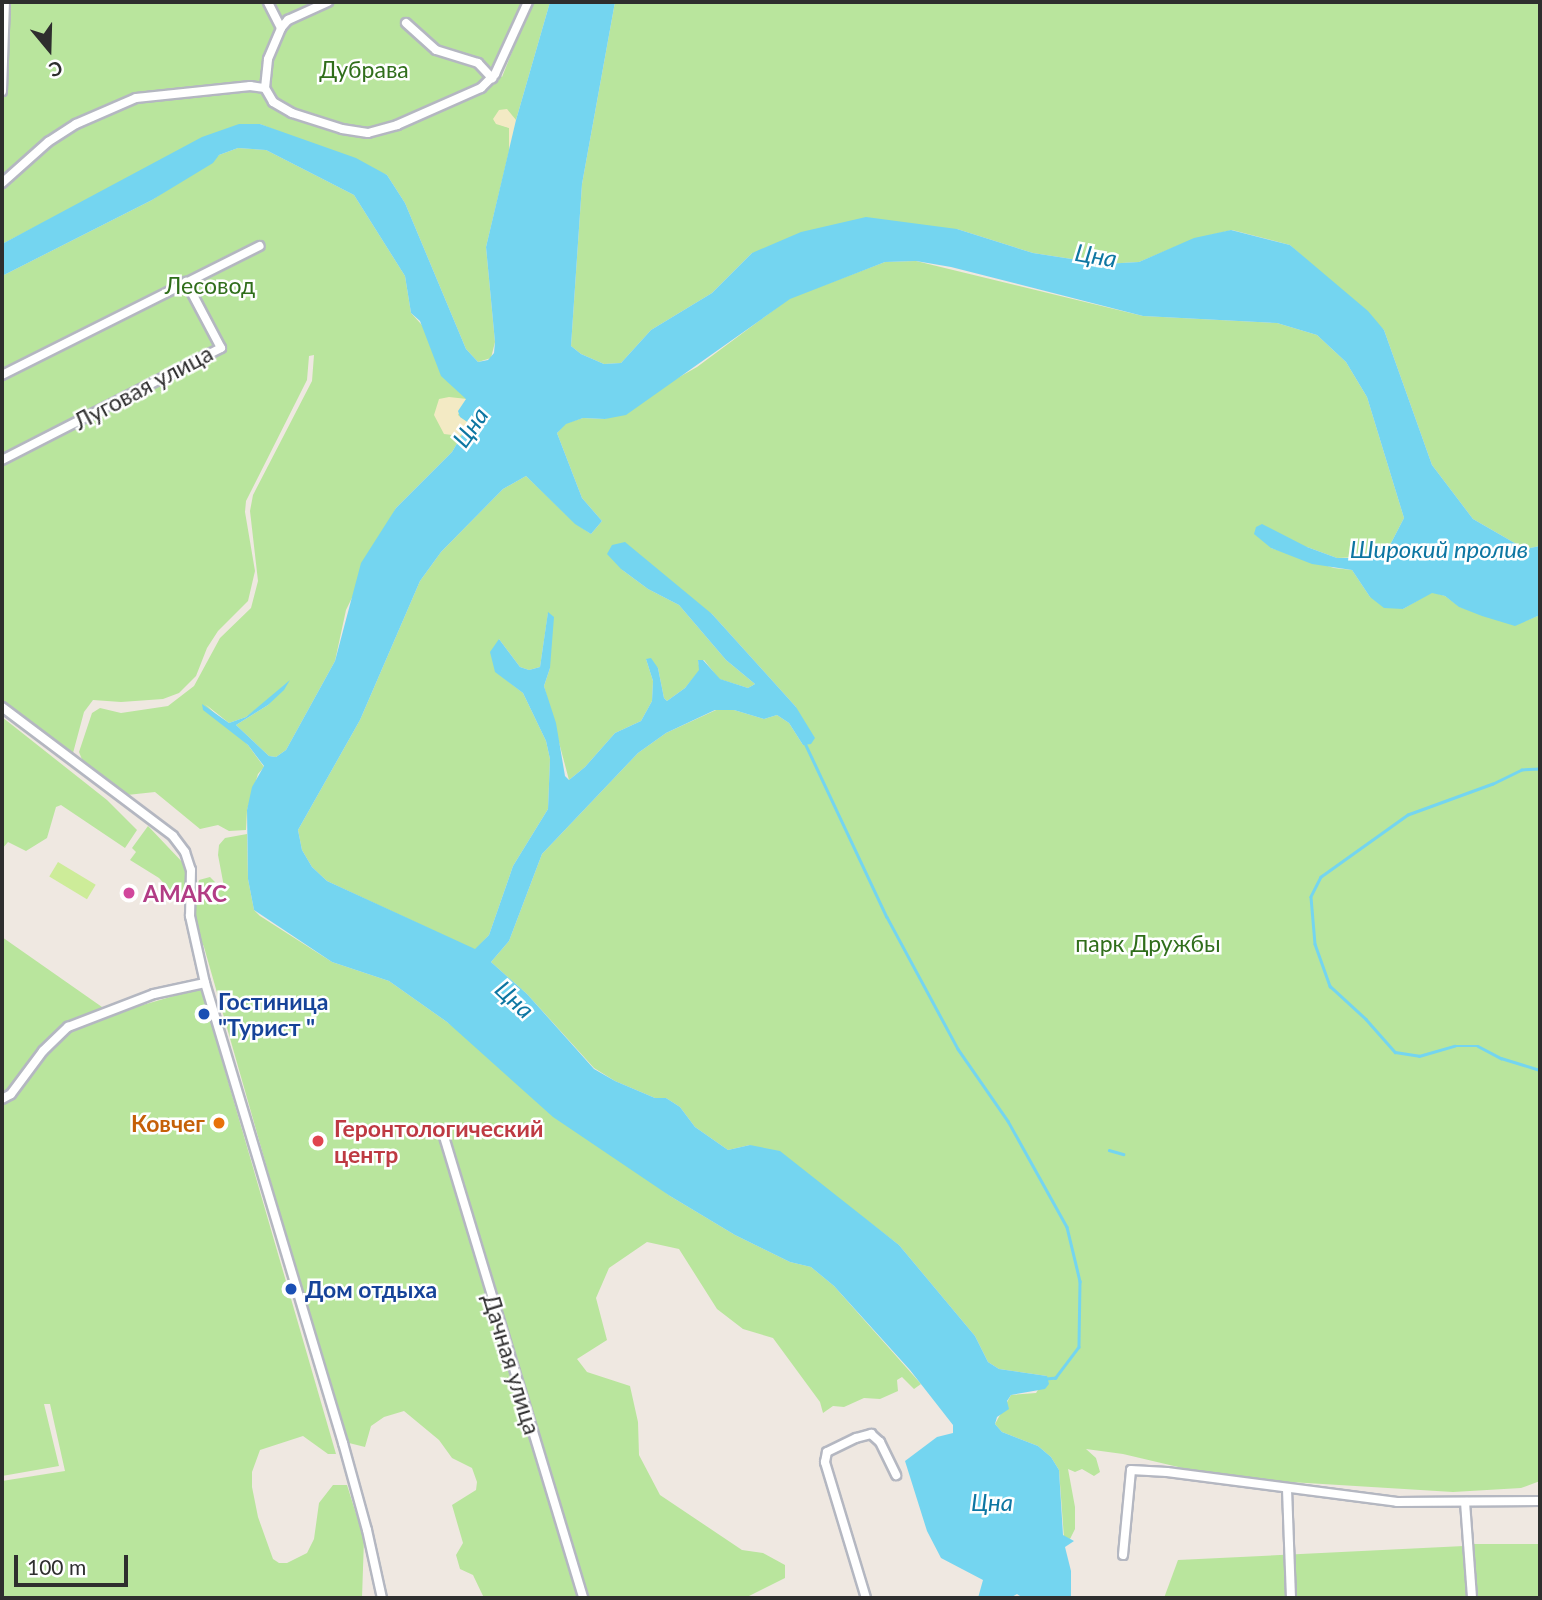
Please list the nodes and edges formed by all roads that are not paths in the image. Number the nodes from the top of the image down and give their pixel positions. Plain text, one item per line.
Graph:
1 (5, 2) edge
2 (268, 2) edge
3 (328, 2) edge
4 (528, 2) edge
5 (405, 23) dead end
6 (281, 28) junction
7 (492, 78) junction
8 (265, 88) junction
9 (2, 91) edge
10 (2, 183) edge
11 (260, 246) dead end
12 (186, 282) junction
13 (2, 375) edge
14 (2, 460) edge
15 (2, 707) edge
16 (205, 983) junction
17 (2, 1099) edge
18 (442, 1130) dead end
19 (896, 1475) dead end
20 (1287, 1489) junction
21 (1540, 1501) edge
22 (1465, 1502) junction
23 (1123, 1555) dead end
24 (382, 1598) edge
25 (583, 1598) edge
26 (866, 1598) edge
27 (1291, 1598) edge
28 (1472, 1598) edge

1 - 9 street
2 - 6 street
3 - 6 street
4 - 7 street
5 - 7 street
6 - 8 street
7 - 8 street
8 - 10 street
11 - 12 street
12 - 13 street
12 - 14 street, Луговая улица
15 - 16 street
16 - 17 street
16 - 24 street
18 - 25 street, Дачная улица
19 - 26 street
20 - 22 street
20 - 23 street
20 - 27 street
21 - 22 street
22 - 28 street

